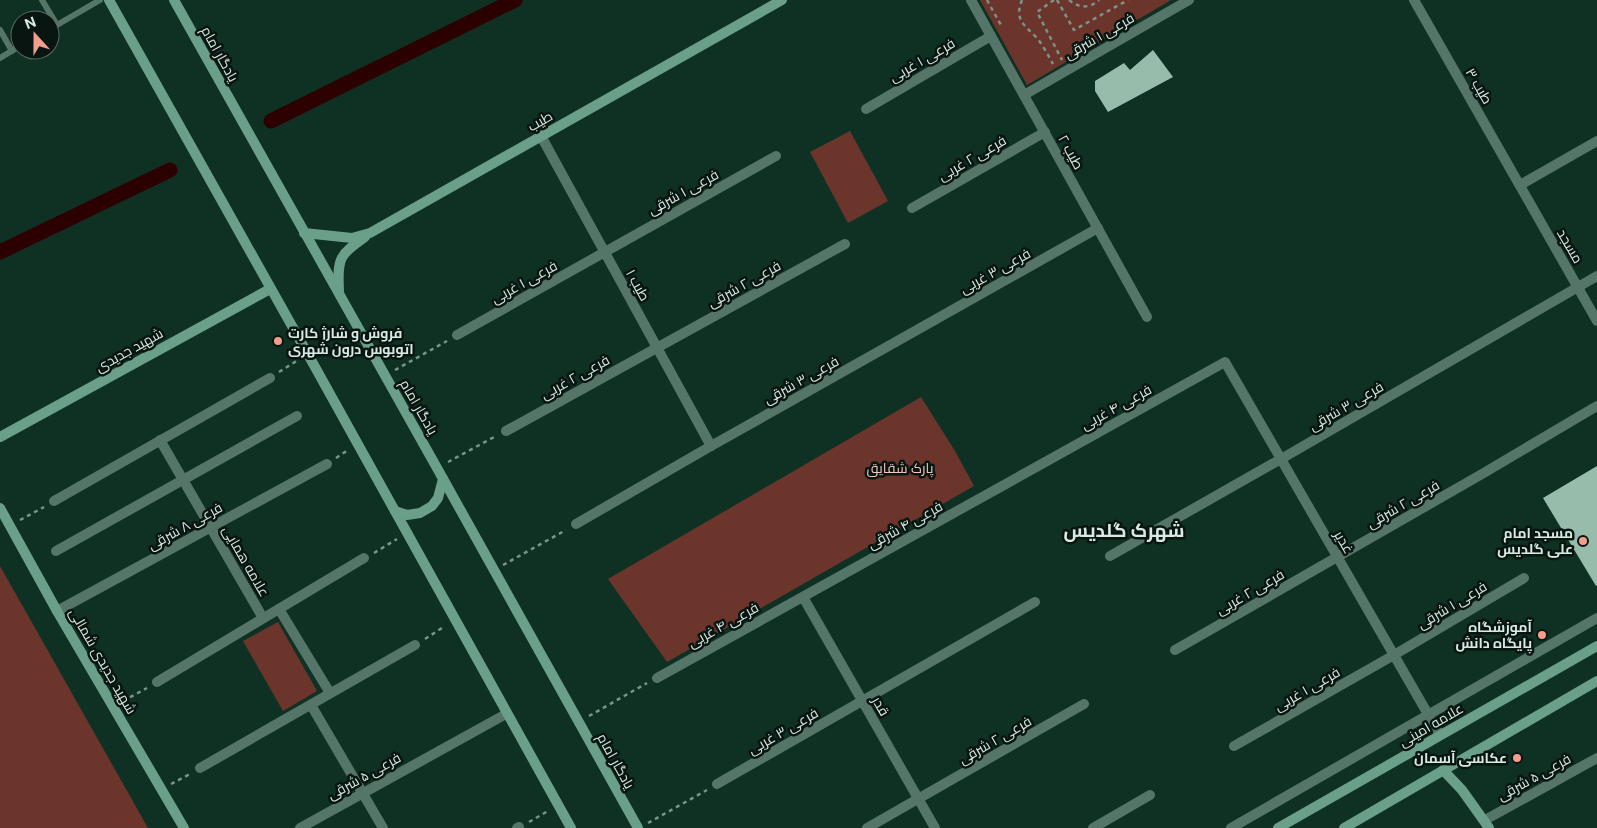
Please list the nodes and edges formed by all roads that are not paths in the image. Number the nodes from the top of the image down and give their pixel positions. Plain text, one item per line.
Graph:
1 (100, 0) edge
2 (109, 0) edge
3 (174, 0) edge
4 (782, 0) edge
5 (971, 0) edge
6 (1188, 0) edge
7 (1416, 1) edge
8 (60, 23) edge
9 (0, 30) edge
10 (991, 36) junction
11 (10, 48) edge
12 (1024, 96) junction
13 (866, 109) dead end
14 (1045, 132) junction
15 (541, 136) junction
16 (1597, 141) edge
17 (776, 156) dead end
18 (1520, 185) junction
19 (912, 208) dead end
20 (1098, 228) junction
21 (304, 233) junction
22 (370, 233) junction
23 (845, 244) dead end
24 (604, 252) junction
25 (1597, 276) edge
26 (1578, 287) junction
27 (270, 288) junction
28 (340, 295) junction
29 (1147, 317) dead end
30 (1597, 320) edge
31 (457, 335) road end
32 (904, 337) joint
33 (657, 348) junction
34 (1225, 362) joint
35 (270, 378) road end
36 (1597, 406) edge
37 (297, 416) dead end
38 (506, 431) road end
39 (0, 436) edge
40 (160, 440) junction
41 (711, 446) junction
42 (1281, 459) junction
43 (327, 464) road end
44 (1021, 476) joint
45 (443, 479) junction
46 (184, 480) junction
47 (54, 501) road end
48 (0, 508) edge
49 (395, 510) junction
50 (576, 524) road end
51 (210, 527) junction
52 (56, 551) dead end
53 (1110, 556) dead end
54 (1338, 557) junction
55 (364, 558) road end
56 (1524, 578) dead end
57 (803, 597) junction
58 (1035, 602) dead end
59 (279, 609) junction
60 (57, 612) junction
61 (263, 618) junction
62 (1597, 618) edge
63 (415, 645) road end
64 (1597, 646) edge
65 (1176, 650) dead end
66 (1394, 655) junction
67 (657, 678) road end
68 (1597, 681) edge
69 (157, 682) road end
70 (330, 692) junction
71 (862, 701) junction
72 (1084, 704) dead end
73 (311, 705) junction
74 (506, 714) junction
75 (1428, 715) junction
76 (1440, 735) junction
77 (1234, 746) dead end
78 (1597, 758) edge
79 (200, 768) road end
80 (1443, 770) junction
81 (717, 784) road end
82 (362, 793) junction
83 (1150, 795) dead end
84 (918, 799) junction
85 (1487, 824) edge
86 (642, 826) edge
87 (184, 828) edge
88 (300, 828) edge
89 (383, 828) edge
90 (571, 828) edge
91 (867, 828) edge
92 (935, 828) edge
93 (1094, 828) edge
94 (1231, 828) edge
95 (1278, 828) edge
96 (1344, 828) edge

1 - 8 lane
2 - 27 main road
3 - 21 main road, یادگار امام
4 - 15 main road, طیب
5 - 10 street, طیب ۲
6 - 12 street, فرعی ۱ شرقی
7 - 18 street, طیب ۳
9 - 11 lane
10 - 12 street, طیب ۲
10 - 13 street, فرعی ۱ غربی
12 - 14 street, طیب ۲
14 - 19 street, فرعی ۲ غربی
14 - 20 street, طیب ۲
15 - 22 main road, طیب
15 - 24 street, طیب ۱
16 - 18 street
17 - 24 street, فرعی ۱ شرقی
18 - 26 street, مسجد
20 - 29 street, طیب ۲
20 - 32 street, فرعی ۳ غربی
21 - 22 main road, طیب
21 - 28 main road, یادگار امام
22 - 28 main road
23 - 33 street, فرعی ۲ شرقی
24 - 31 street, فرعی ۱ غربی
24 - 33 street, طیب ۱
25 - 26 street
26 - 30 street, مسجد
26 - 42 street, فرعی ۳ شرقی
27 - 39 main road, شهید جدیدی
27 - 49 main road
28 - 45 main road, یادگار امام
32 - 41 street, فرعی ۳ شرقی
33 - 38 street, فرعی ۲ غربی
33 - 41 street, طیب ۱
34 - 42 street, غدیر
34 - 44 street, فرعی ۴ غربی
35 - 40 street
36 - 54 street, فرعی ۲ شرقی
37 - 46 street
40 - 46 street, علامه همایی
40 - 47 street
41 - 50 street
42 - 53 street
42 - 54 street, غدیر
43 - 51 street, فرعی ۸ شرقی
44 - 57 street, فرعی ۴ شرقی
45 - 49 main road
45 - 86 main road, یادگار امام
46 - 51 street, علامه همایی
46 - 52 street
48 - 60 main road, شهید جدیدی شمالی
49 - 74 main road
51 - 60 street, فرعی ۸ شرقی
51 - 61 street, علامه همایی
54 - 65 street, فرعی ۲ غربی
54 - 66 street, غدیر
55 - 59 street
56 - 66 street, فرعی ۱ شرقی
57 - 67 street, فرعی ۴ غربی
57 - 71 street, قدر
58 - 71 street
59 - 61 street
59 - 70 street, علامه همایی
60 - 87 main road, شهید جدیدی شمالی
61 - 69 street
62 - 75 street
63 - 70 street
64 - 76 main road, علامه امینی
66 - 75 street, غدیر
66 - 77 street, فرعی ۱ غربی
68 - 80 main road
70 - 73 street
71 - 81 street, فرعی ۳ غربی
71 - 84 street, قدر
72 - 84 street, فرعی ۲ شرقی
73 - 79 street
73 - 82 street
74 - 82 street, فرعی ۵ شرقی
74 - 90 main road
75 - 76 street, غدیر
75 - 94 street
76 - 95 main road, علامه امینی
78 - 85 street, فرعی ۵ شرقی
80 - 85 main road
80 - 96 main road
82 - 88 street, فرعی ۵ شرقی
82 - 89 street
83 - 93 street
84 - 91 street
84 - 92 street, قدر

